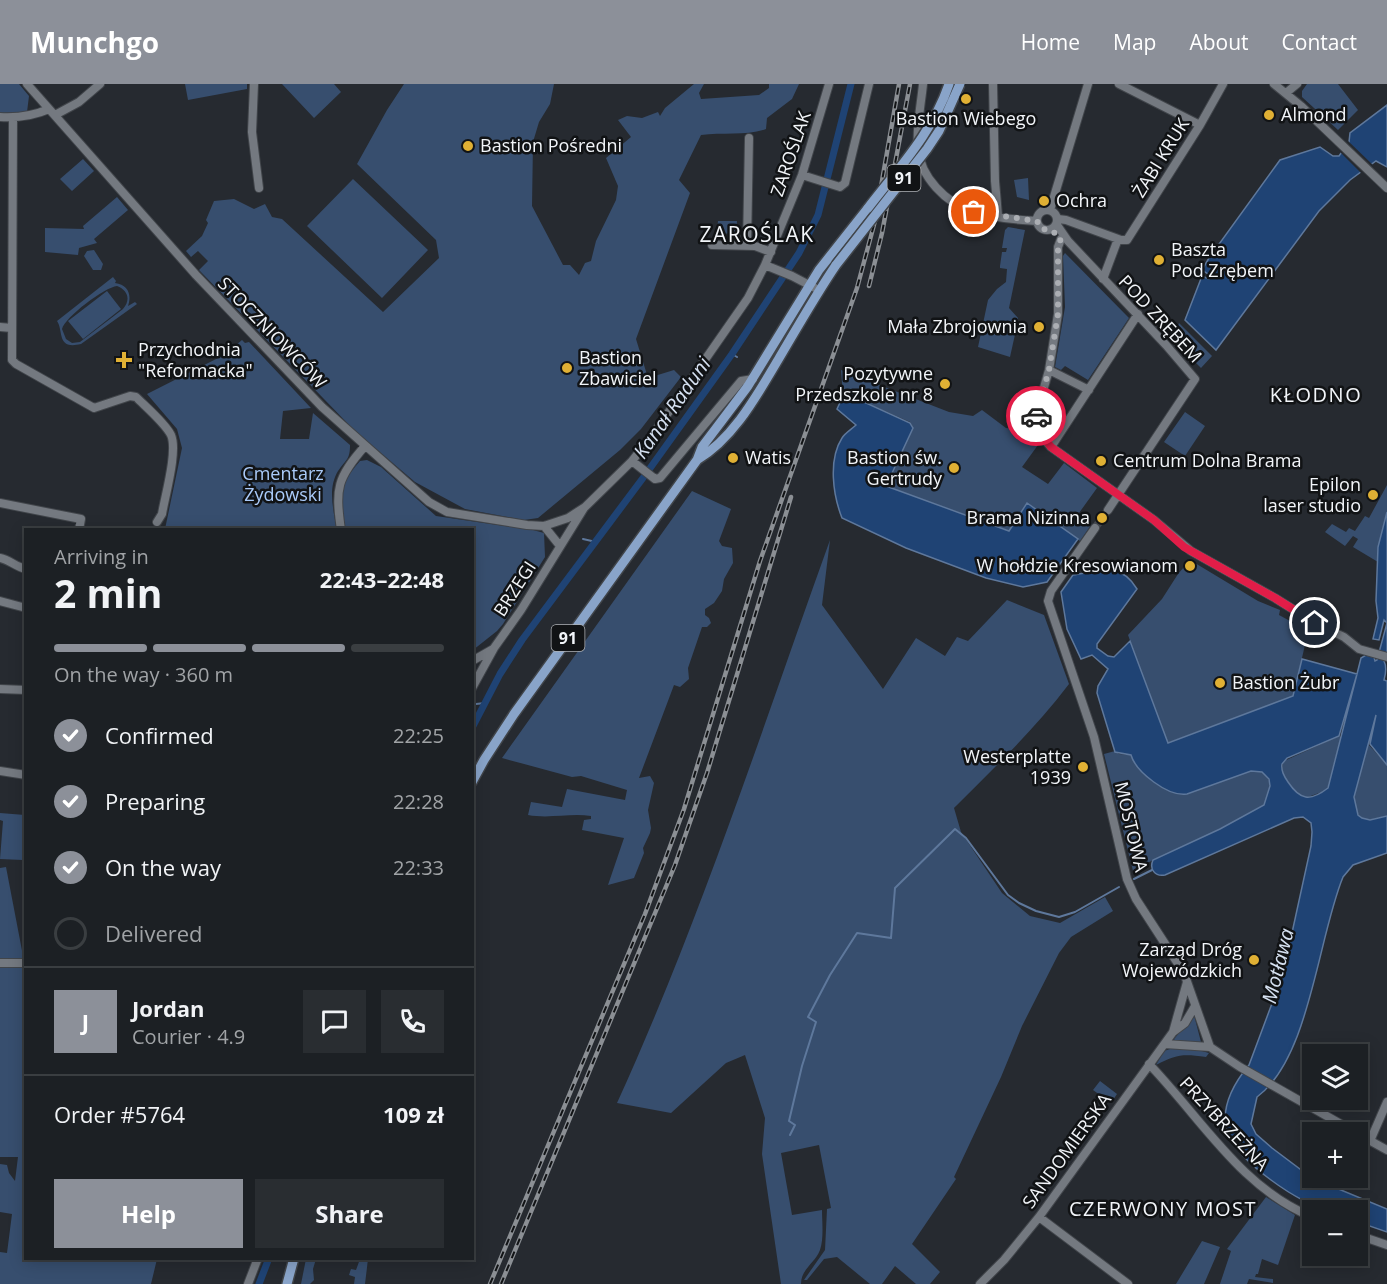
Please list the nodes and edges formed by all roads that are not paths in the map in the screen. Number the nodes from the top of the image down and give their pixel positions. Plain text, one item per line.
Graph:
1 (27, 84) edge
2 (100, 84) edge
3 (254, 84) edge
4 (829, 84) edge
5 (869, 84) edge
6 (923, 84) edge
7 (949, 84) edge
8 (960, 84) edge
9 (993, 84) edge
10 (1088, 84) edge
11 (1119, 84) edge
12 (1223, 84) edge
13 (1274, 84) edge
14 (1297, 84) edge
15 (1286, 93) junction
16 (52, 112) junction
17 (0, 117) edge
18 (13, 118) junction
19 (1200, 125) junction
20 (749, 138) dead end
21 (802, 175) junction
22 (260, 188) dead end
23 (1387, 188) edge
24 (1050, 210) junction
25 (998, 216) junction
26 (1037, 219) junction
27 (1055, 225) junction
28 (1064, 239) junction
29 (1118, 239) junction
30 (712, 245) dead end
31 (747, 245) junction
32 (771, 252) junction
33 (765, 265) junction
34 (1103, 279) junction
35 (809, 285) junction
36 (819, 290) junction
37 (1138, 314) junction
38 (0, 327) edge
39 (12, 328) junction
40 (1049, 370) junction
41 (753, 379) junction
42 (1089, 390) junction
43 (365, 446) junction
44 (1051, 447) junction
45 (698, 460) junction
46 (632, 461) junction
47 (1118, 495) junction
48 (0, 503) edge
49 (585, 507) junction
50 (1108, 510) tunnel mouth
51 (157, 522) dead end
52 (544, 526) junction
53 (79, 528) edge
54 (341, 528) edge
55 (1095, 528) tunnel mouth
56 (560, 546) junction
57 (0, 558) edge
58 (24, 569) edge
59 (0, 601) edge
60 (24, 607) edge
61 (495, 648) junction
62 (1387, 657) edge
63 (474, 660) edge
64 (474, 685) edge
65 (0, 689) edge
66 (24, 690) edge
67 (0, 771) edge
68 (24, 775) edge
69 (474, 779) edge
70 (0, 963) edge
71 (24, 963) edge
72 (1187, 982) junction
73 (1194, 1006) junction
74 (1173, 1032) junction
75 (1165, 1044) junction
76 (1210, 1047) junction
77 (1149, 1064) junction
78 (1387, 1102) edge
79 (1337, 1122) edge
80 (1370, 1141) joint
81 (1387, 1150) edge
82 (1302, 1212) edge
83 (1039, 1217) junction
84 (1368, 1238) edge
85 (1387, 1245) edge
86 (257, 1260) edge
87 (293, 1260) edge
88 (286, 1283) edge
89 (248, 1284) edge
90 (980, 1284) edge
91 (1128, 1284) edge

1 - 16 street, STOCZNIOWCÓW
2 - 16 street
3 - 22 street
4 - 21 street, ZAROŚLAK
5 - 21 street
6 - 25 street
7 - 35 main road, 91, bridge
8 - 36 main road, 91, bridge
9 - 25 street
10 - 24 street
11 - 19 street
12 - 19 street, ŻABI KRUK
13 - 15 street
14 - 15 street
15 - 23 street
16 - 18 street
16 - 43 street, STOCZNIOWCÓW
17 - 18 street
18 - 39 street
19 - 29 street, ŻABI KRUK
20 - 31 street
21 - 32 street, ZAROŚLAK
24 - 26 street
24 - 27 street
25 - 26 street
26 - 27 street
27 - 28 street, POD ZRĘBEM
27 - 29 street
28 - 34 street, POD ZRĘBEM
28 - 40 street
29 - 34 street, POD ZRĘBEM
30 - 31 street
31 - 32 street
32 - 33 street, ZAROŚLAK
33 - 35 street
33 - 46 street, ZAROŚLAK
34 - 37 street, POD ZRĘBEM
35 - 36 street
35 - 41 main road, 91
36 - 45 main road
37 - 42 street
37 - 47 street, POD ZRĘBEM
38 - 39 street
39 - 51 street
40 - 42 street
40 - 44 street
41 - 45 main road, 91
41 - 46 street
42 - 44 street
43 - 52 street, STOCZNIOWCÓW
43 - 54 street
44 - 47 street
45 - 69 main road, 91
46 - 49 street, ZAROŚLAK
47 - 50 street
47 - 62 street
48 - 53 street
49 - 52 street, STOCZNIOWCÓW
49 - 56 street, BRZEGI
52 - 56 street
55 - 72 street, MOSTOWA
56 - 61 street, BRZEGI
57 - 58 street
59 - 60 street
61 - 63 street
61 - 64 street, BRZEGI
65 - 66 street
67 - 68 street
70 - 71 street
72 - 73 street, MOSTOWA
72 - 74 street, SANDOMIERSKA
73 - 74 street, SANDOMIERSKA
73 - 76 street, MOSTOWA
74 - 75 street, SANDOMIERSKA
75 - 76 street
75 - 77 street, SANDOMIERSKA
76 - 79 street
77 - 82 street, PRZYBRZEŻNA
77 - 83 street, SANDOMIERSKA
78 - 80 street
80 - 81 street
83 - 90 street, SANDOMIERSKA
83 - 91 street
84 - 85 street
86 - 89 street
87 - 88 main road

